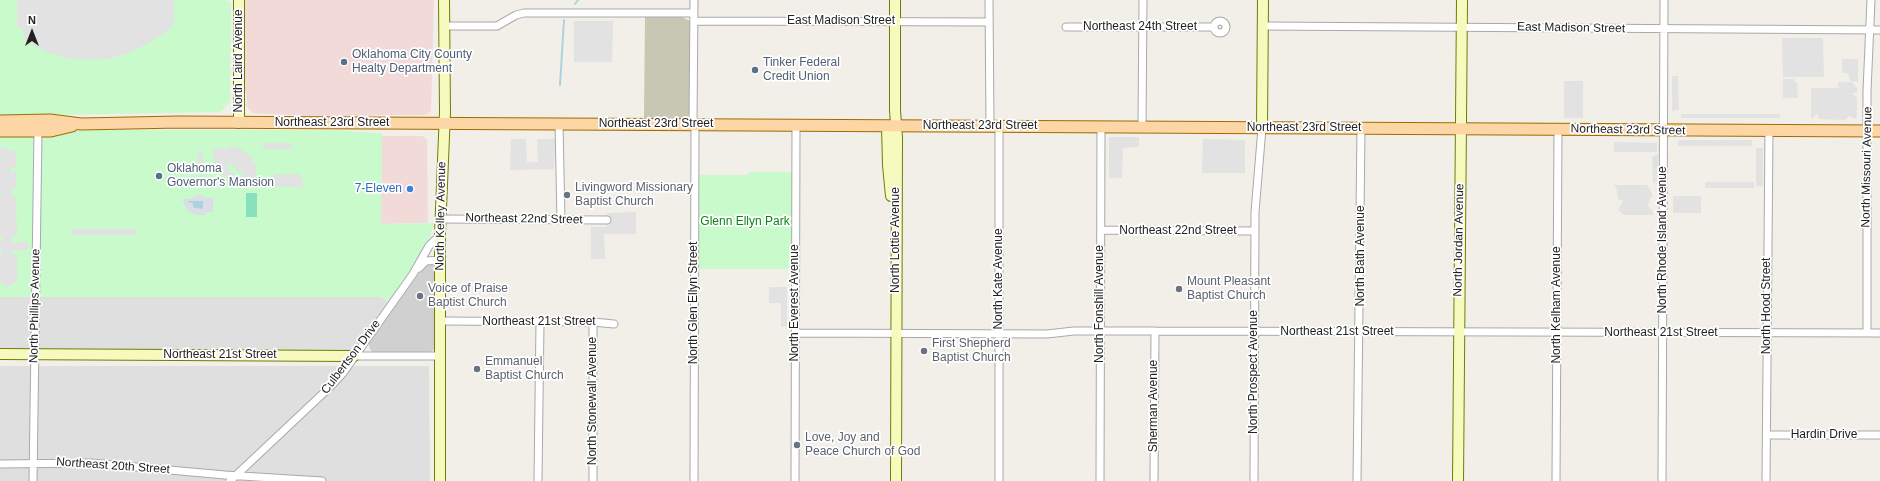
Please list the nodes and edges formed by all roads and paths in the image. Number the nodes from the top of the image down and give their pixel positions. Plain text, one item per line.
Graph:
1 (239, 0) edge
2 (444, 0) edge
3 (694, 0) edge
4 (895, 0) edge
5 (990, 0) edge
6 (1143, 0) edge
7 (1263, 0) edge
8 (1462, 0) edge
9 (1664, 0) edge
10 (1871, 0) edge
11 (694, 17) junction
12 (895, 21) junction
13 (989, 22) junction
14 (445, 26) junction
15 (1262, 26) junction
16 (1066, 27) dead end
17 (1143, 27) junction
18 (1214, 27) dead end
19 (1461, 27) junction
20 (1664, 29) junction
21 (1870, 30) junction
22 (1880, 30) edge
23 (0, 121) edge
24 (239, 123) junction
25 (81, 124) junction
26 (444, 124) junction
27 (559, 124) junction
28 (694, 125) junction
29 (796, 125) junction
30 (892, 126) junction
31 (994, 126) junction
32 (1101, 126) junction
33 (1142, 127) junction
34 (1262, 128) junction
35 (1361, 128) junction
36 (1460, 129) junction
37 (1558, 129) junction
38 (1664, 130) junction
39 (1769, 130) junction
40 (0, 131) edge
41 (38, 131) junction
42 (1867, 131) junction
43 (1880, 131) edge
44 (440, 219) junction
45 (561, 220) junction
46 (607, 220) dead end
47 (1101, 230) junction
48 (1255, 231) junction
49 (440, 240) junction
50 (440, 260) junction
51 (413, 274) junction
52 (440, 321) junction
53 (540, 322) junction
54 (593, 322) junction
55 (614, 324) dead end
56 (1100, 331) junction
57 (1155, 331) junction
58 (1255, 332) junction
59 (1359, 332) junction
60 (1458, 332) junction
61 (1556, 332) junction
62 (1766, 332) junction
63 (795, 333) junction
64 (1867, 333) junction
65 (1880, 333) edge
66 (893, 334) junction
67 (999, 334) junction
68 (1663, 334) junction
69 (0, 354) edge
70 (34, 354) junction
71 (354, 356) junction
72 (440, 356) junction
73 (1767, 434) junction
74 (1880, 435) edge
75 (33, 462) junction
76 (0, 464) edge
77 (233, 478) edge
78 (33, 481) edge
79 (322, 481) edge
80 (440, 481) edge
81 (538, 481) edge
82 (593, 481) edge
83 (694, 481) edge
84 (795, 481) edge
85 (890, 481) edge
86 (896, 481) edge
87 (999, 481) edge
88 (1100, 481) edge
89 (1154, 481) edge
90 (1254, 481) edge
91 (1357, 481) edge
92 (1458, 481) edge
93 (1556, 481) edge
94 (1662, 481) edge
95 (1766, 481) edge

1 - 24 street, North Laird Avenue
2 - 14 street, North Kelley Avenue
3 - 11 street, North Glen Ellyn Street
4 - 12 street, North Lottie Avenue
5 - 13 street, North Kate Avenue
6 - 17 street
7 - 15 street, North Prospect Avenue
8 - 19 street, North Jordan Avenue
9 - 20 street, North Rhode Island Avenue
10 - 21 street, North Missouri Avenue
11 - 12 street, East Madison Street
11 - 14 street, East Madison Street
11 - 28 street, North Glen Ellyn Street
12 - 13 street, East Madison Street
12 - 30 street, North Lottie Avenue
13 - 31 street, North Kate Avenue
14 - 26 street, North Kelley Avenue
15 - 19 street, East Madison Street
15 - 34 street, North Prospect Avenue
16 - 17 street, Northeast 24th Street
17 - 18 street, Northeast 24th Street
17 - 33 street
19 - 20 street, East Madison Street
19 - 36 street, North Jordan Avenue
20 - 21 street, East Madison Street
20 - 38 street, North Rhode Island Avenue
21 - 22 street, East Madison Street
21 - 42 street, North Missouri Avenue
23 - 25 main road, Northeast 23rd Street
24 - 25 main road, Northeast 23rd Street
24 - 26 main road, Northeast 23rd Street
25 - 41 main road, Northeast 23rd Street
26 - 27 main road, Northeast 23rd Street
26 - 44 street, North Kelley Avenue
27 - 28 main road, Northeast 23rd Street
27 - 45 street
28 - 29 main road, Northeast 23rd Street
28 - 83 street, North Glen Ellyn Street
29 - 30 main road, Northeast 23rd Street
29 - 63 street, North Everest Avenue
30 - 31 main road, Northeast 23rd Street
30 - 66 street, North Lottie Avenue
31 - 32 main road, Northeast 23rd Street
31 - 67 street, North Kate Avenue
32 - 33 main road, Northeast 23rd Street
32 - 47 street, North Fonshill Avenue
33 - 34 main road, Northeast 23rd Street
34 - 35 main road, Northeast 23rd Street
34 - 48 street, North Prospect Avenue
35 - 36 main road, Northeast 23rd Street
35 - 59 street, North Bath Avenue
36 - 37 main road, Northeast 23rd Street
36 - 60 street, North Jordan Avenue
37 - 38 main road, Northeast 23rd Street
37 - 61 street, North Kelham Avenue
38 - 39 main road, Northeast 23rd Street
38 - 68 street, North Rhode Island Avenue
39 - 42 main road, Northeast 23rd Street
39 - 62 street, North Hood Street
40 - 41 main road, Northeast 23rd Street
41 - 70 street, North Phillips Avenue
42 - 43 main road, Northeast 23rd Street
42 - 64 street, North Missouri Avenue
44 - 45 street, Northeast 22nd Street
44 - 49 street, North Kelley Avenue
45 - 46 street, Northeast 22nd Street
47 - 48 street, Northeast 22nd Street
47 - 56 street, North Fonshill Avenue
48 - 58 street, North Prospect Avenue
49 - 50 street, North Kelley Avenue
49 - 51 street, Culbertson Drive
50 - 51 street
50 - 52 street, North Kelley Avenue
51 - 71 street, Culbertson Drive
52 - 53 street, Northeast 21st Street
52 - 72 street, North Kelley Avenue
53 - 54 street, Northeast 21st Street
53 - 81 street
54 - 55 street, Northeast 21st Street
54 - 82 street, North Stonewall Avenue
56 - 57 street, Northeast 21st Street
56 - 67 street, Northeast 21st Street
56 - 88 street, North Fonshill Avenue
57 - 58 street, Northeast 21st Street
57 - 89 street, Sherman Avenue
58 - 59 street, Northeast 21st Street
58 - 90 street, North Prospect Avenue
59 - 60 street, Northeast 21st Street
59 - 91 street, North Bath Avenue
60 - 61 street, Northeast 21st Street
60 - 92 street, North Jordan Avenue
61 - 68 street, Northeast 21st Street
61 - 93 street, North Kelham Avenue
62 - 64 street, Northeast 21st Street
62 - 68 street, Northeast 21st Street
62 - 73 street, North Hood Street
63 - 66 street, Northeast 21st Street
63 - 84 street, North Everest Avenue
64 - 65 street, Northeast 21st Street
66 - 67 street, Northeast 21st Street
66 - 85 street, North Lottie Avenue
66 - 86 street, North Lottie Avenue
67 - 87 street, North Kate Avenue
68 - 94 street, North Rhode Island Avenue
69 - 70 street, Northeast 21st Street
70 - 71 street, Northeast 21st Street
70 - 75 street, North Phillips Avenue
71 - 72 street, Northeast 21st Street
71 - 77 street, Culbertson Drive
72 - 80 street, North Kelley Avenue
73 - 74 street, Hardin Drive
73 - 95 street, North Hood Street
75 - 76 street, Northeast 20th Street
75 - 77 street, Northeast 20th Street
75 - 78 street, North Phillips Avenue
77 - 79 street, Northeast 20th Street

